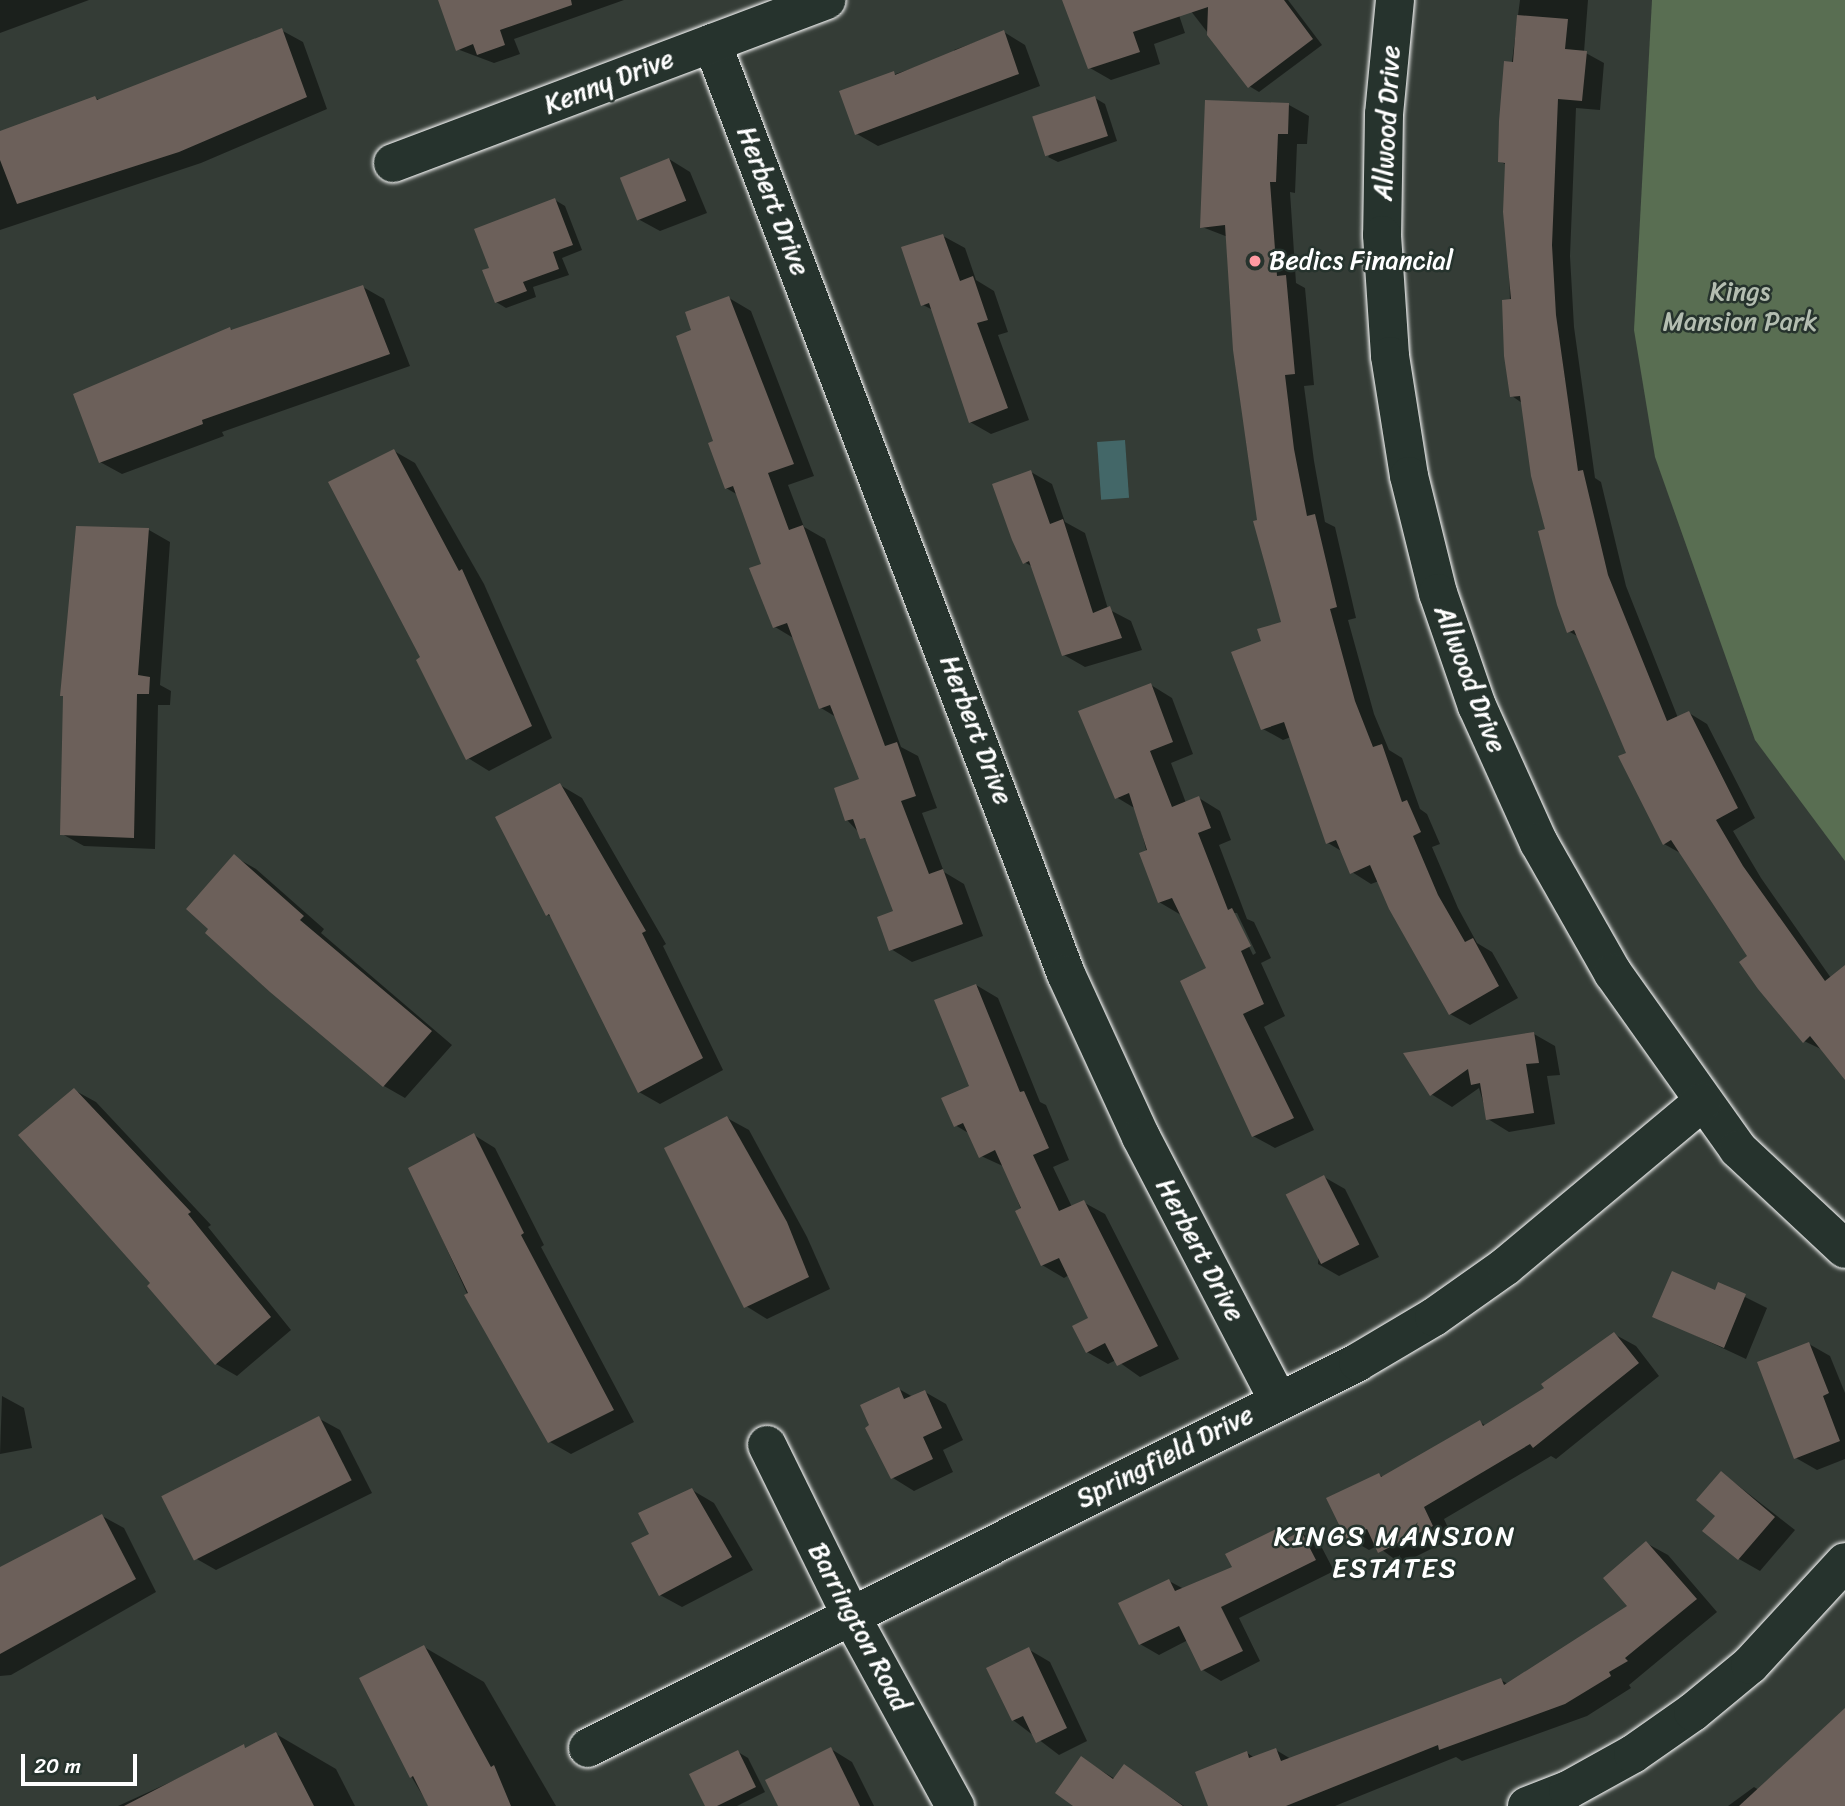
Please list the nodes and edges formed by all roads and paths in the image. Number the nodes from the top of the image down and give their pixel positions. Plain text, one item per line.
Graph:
1 (826, 0) edge
2 (1395, 0) edge
3 (712, 43) junction
4 (393, 163) dead end
5 (1702, 1102) junction
6 (1845, 1249) edge
7 (1278, 1400) junction
8 (767, 1445) dead end
9 (1845, 1562) edge
10 (851, 1616) junction
11 (588, 1748) dead end
12 (955, 1806) edge
13 (1527, 1806) edge

1 - 3 street, Kenny Drive
2 - 5 street, Allwood Drive
3 - 4 street, Kenny Drive
3 - 7 street, Herbert Drive
5 - 6 street, Allwood Drive
5 - 7 street, Springfield Drive
7 - 10 street, Springfield Drive
8 - 10 street, Barrington Road
9 - 13 street
10 - 11 street, Springfield Drive
10 - 12 street, Barrington Road

